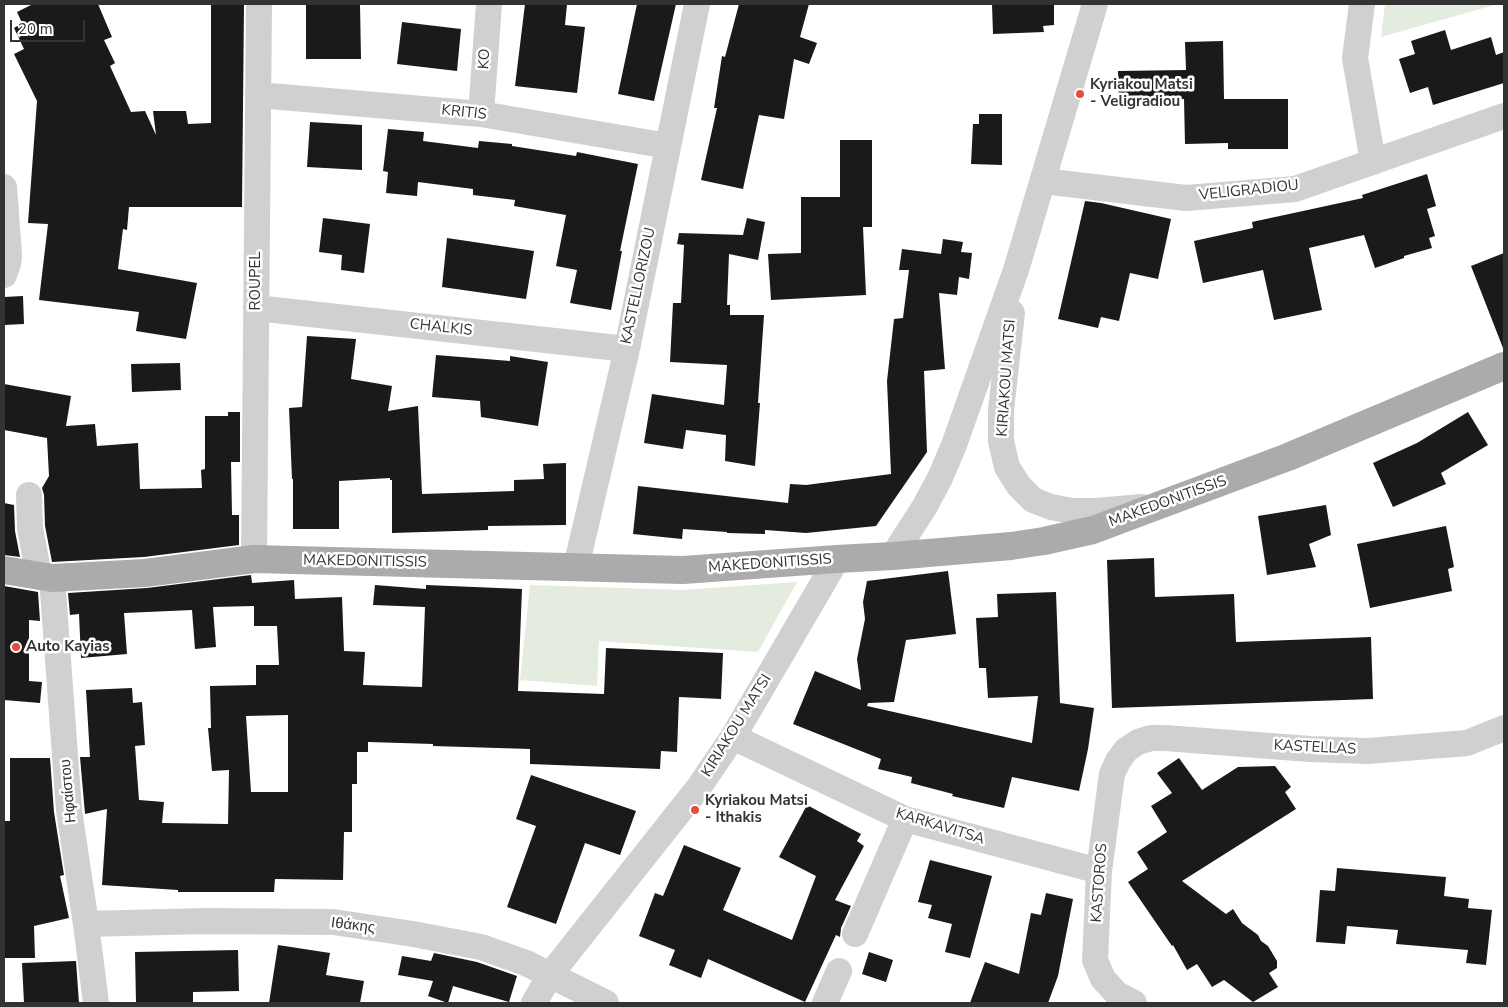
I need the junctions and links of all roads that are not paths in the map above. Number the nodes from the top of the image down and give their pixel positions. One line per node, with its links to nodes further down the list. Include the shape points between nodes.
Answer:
1 (259, 4): 6 (street, ROUPEL)
2 (488, 4): 7 (street, KO)
3 (697, 4): 9 (street, KASTELLORIZOU)
4 (1095, 4): 11 (street, KIRIAKOU MATSI)
5 (1362, 4): 10 (street, via 1355,58)
6 (258, 95): 7 (street, KRITIS); 15 (street, ROUPEL)
7 (481, 114): 9 (street, KRITIS)
8 (1504, 116): 10 (street, VELIGRADIOU)
9 (668, 146): 16 (street, KASTELLORIZOU)
10 (1373, 162): 11 (street, VELIGRADIOU, via 1295,189 1186,198)
11 (1043, 181): 13 (street, KIRIAKOU MATSI)
12 (4, 187): 14 (street, via 9,255)
13 (1016, 270): 19 (street, KIRIAKOU MATSI, via 1001,410 1001,441 1007,467 1033,500 1051,507 1096,511); 20 (street, KIRIAKOU MATSI, via 940,478)
14 (4, 275)
15 (256, 308): 16 (street, CHALKIS); 21 (street, ROUPEL)
16 (627, 349): 23 (street, KASTELLORIZOU)
17 (1504, 366): 19 (main road, MAKEDONITISSIS, via 1288,458)
18 (29, 495): 25 (street, Ηφαίστου, via 30,528)
19 (1158, 506): 20 (main road, MAKEDONITISSIS, via 1093,530 1044,541)
20 (893, 556): 22 (main road, MAKEDONITISSIS)
21 (254, 559): 23 (main road, MAKEDONITISSIS); 25 (main road, MAKEDONITISSIS, via 144,573)
22 (837, 559): 23 (main road, MAKEDONITISSIS, via 684,570); 27 (street, KIRIAKOU MATSI)
23 (576, 567)
24 (4, 570): 25 (main road, MAKEDONITISSIS)
25 (46, 577): 31 (street, Ηφαίστου, via 70,810)
26 (1504, 728): 28 (street, KASTELLAS, via 1467,743 1368,751 1165,738 1151,738)
27 (733, 737): 29 (street, KARKAVITSA); 34 (street, KIRIAKOU MATSI, via 699,788)
28 (1126, 750): 30 (street, KASTOROS, via 1112,774)
29 (905, 819): 30 (street, KARKAVITSA); 32 (street)
30 (1099, 872): 39 (street, KASTOROS, via 1095,960 1107,984)
31 (86, 924): 34 (street, Ιθάκης, via 333,922 481,947); 35 (street, Ηφαίστου)
32 (855, 934)
33 (839, 971): 38 (street)
34 (550, 975): 36 (street, KIRIAKOU MATSI); 37 (street, Ιθάκης)
35 (96, 1003)
36 (534, 1003)
37 (606, 1003)
38 (825, 1003)
39 (1134, 1003)

